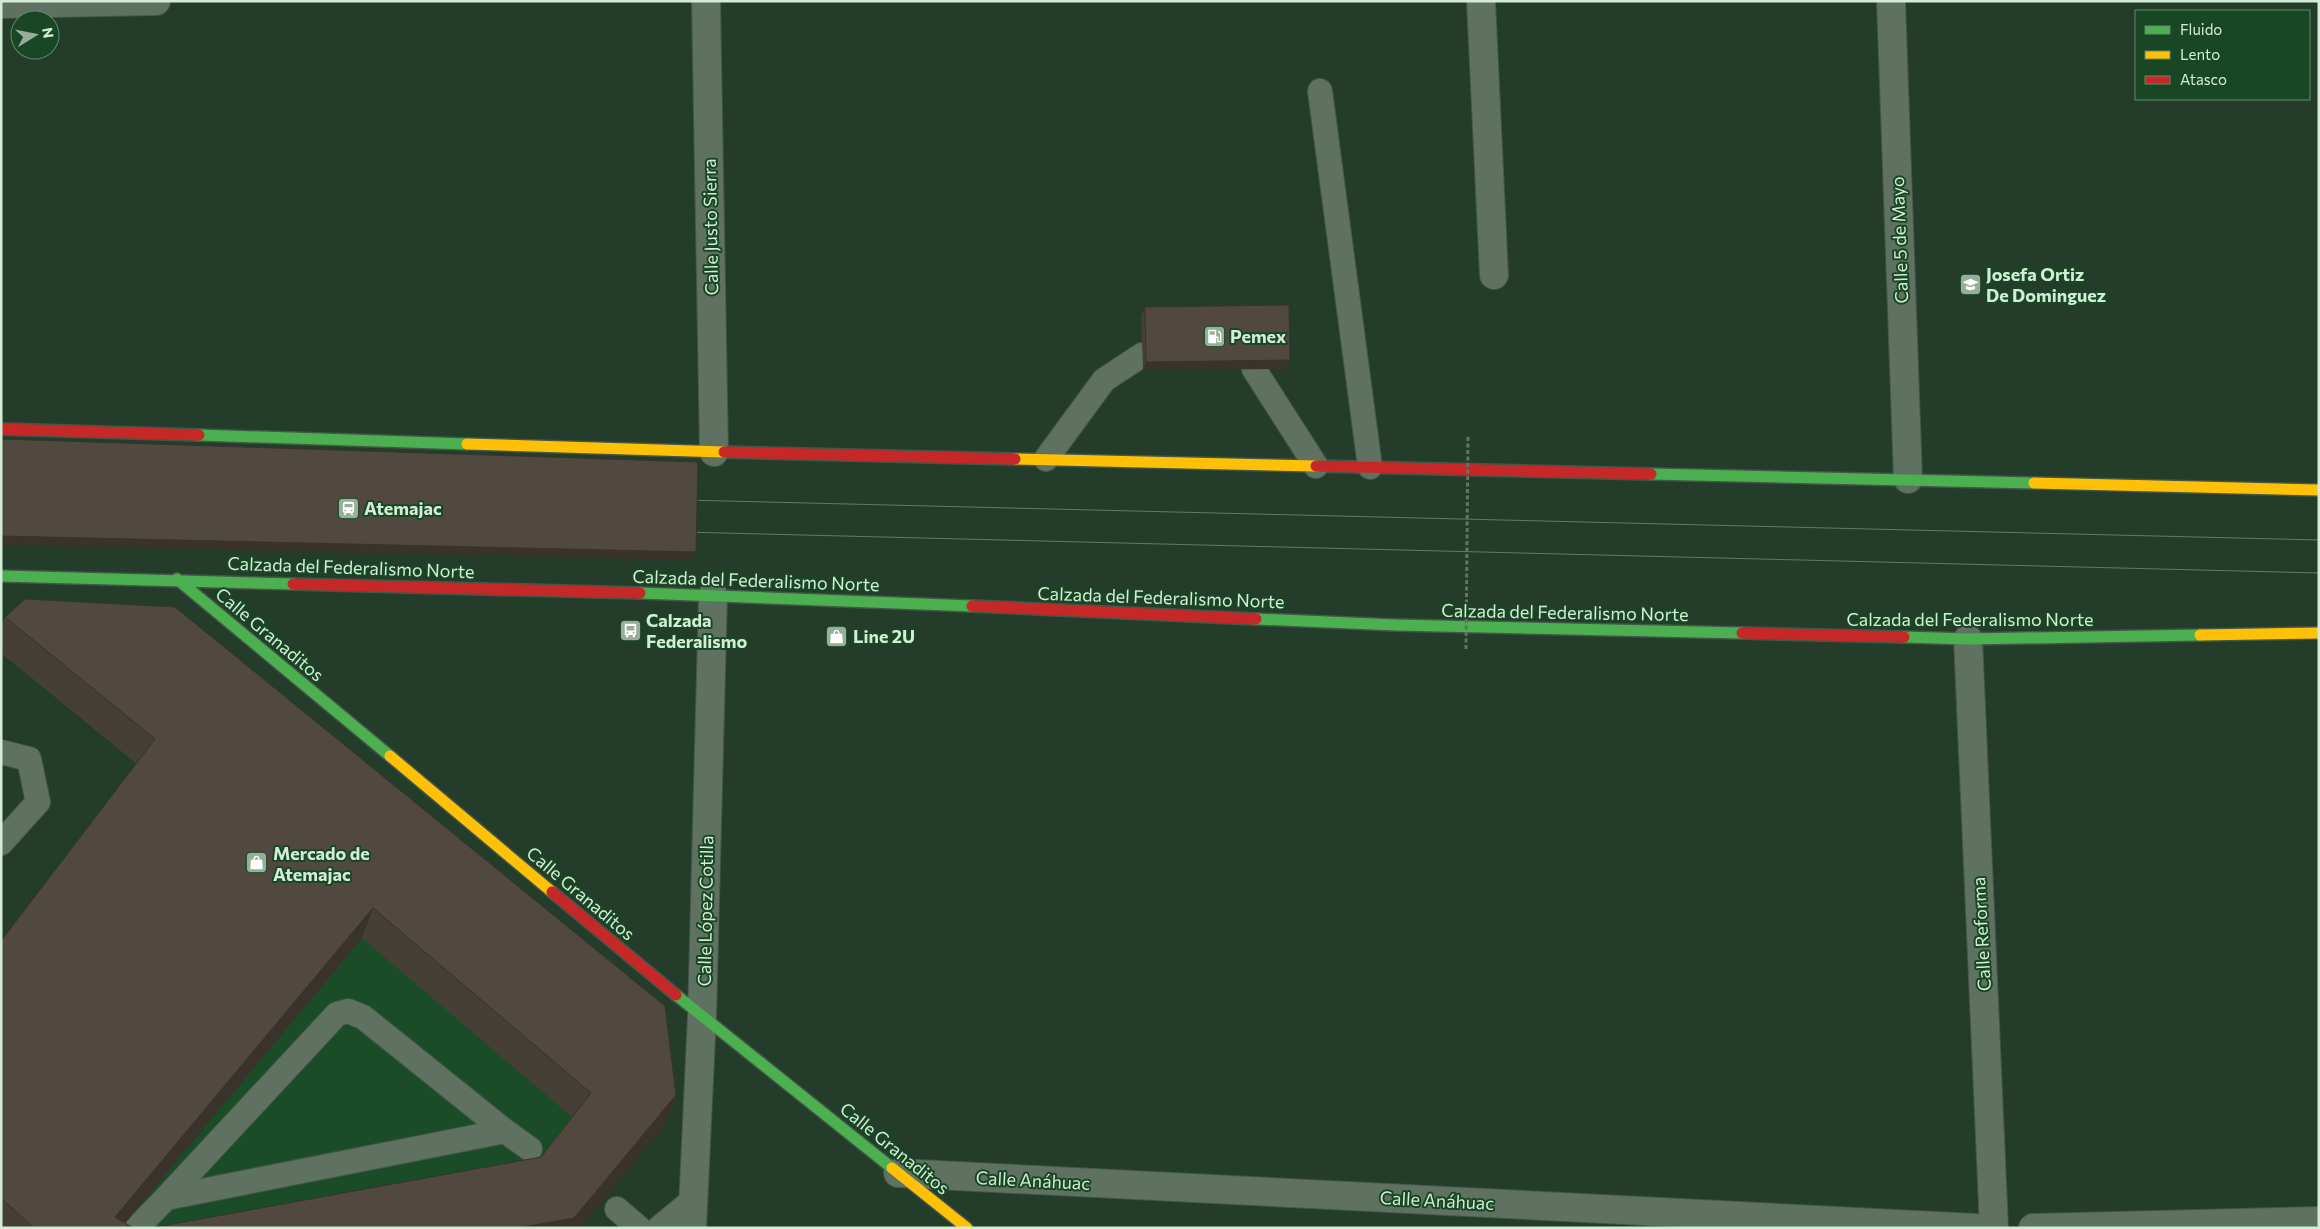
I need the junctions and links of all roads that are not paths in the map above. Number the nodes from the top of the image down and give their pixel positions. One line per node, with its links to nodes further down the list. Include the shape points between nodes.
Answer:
1 (156, 1): 5 (street)
2 (706, 1): 11 (street, Calle Justo Sierra)
3 (1481, 1): 7 (street)
4 (1891, 1): 15 (street, Calle 5 de Mayo)
5 (1, 4)
6 (1320, 91): 14 (lane)
7 (1494, 276)
8 (1142, 355): 12 (lane, via 1104,380)
9 (1254, 369): 13 (lane)
10 (1, 428): 11 (main road)
11 (714, 452): 12 (main road)
12 (1046, 459): 13 (main road)
13 (1316, 466): 14 (main road)
14 (1370, 467): 15 (main road)
15 (1908, 479): 16 (main road)
16 (2319, 490)
17 (1, 576): 18 (main road, Calzada del Federalismo Norte)
18 (177, 580): 19 (main road, Calzada del Federalismo Norte); 24 (main road, Calle Granaditos)
19 (713, 595): 21 (main road, Calzada del Federalismo Norte, via 1396,625); 24 (street, Calle López Cotilla)
20 (2319, 632): 21 (main road, Calzada del Federalismo Norte)
21 (1968, 639): 38 (street, Calle Reforma)
22 (1, 752): 23 (lane, via 29,759 38,802)
23 (1, 843)
24 (702, 1016): 27 (main road, Calle Granaditos); 29 (street, Calle López Cotilla)
25 (505, 1131): 26 (lane); 28 (lane); 28 (lane, via 363,1017 348,1011 337,1014)
26 (530, 1149)
27 (898, 1173): 36 (main road, Calle Granaditos); 37 (street, Calle Anáhuac)
28 (166, 1198): 32 (lane)
29 (693, 1200): 34 (lane); 35 (street, Calle López Cotilla)
30 (617, 1209): 33 (lane)
31 (2319, 1221): 39 (street)
32 (137, 1228)
33 (638, 1228)
34 (659, 1228)
35 (692, 1228)
36 (967, 1228)
37 (1976, 1228)
38 (1994, 1228)
39 (2033, 1228)

